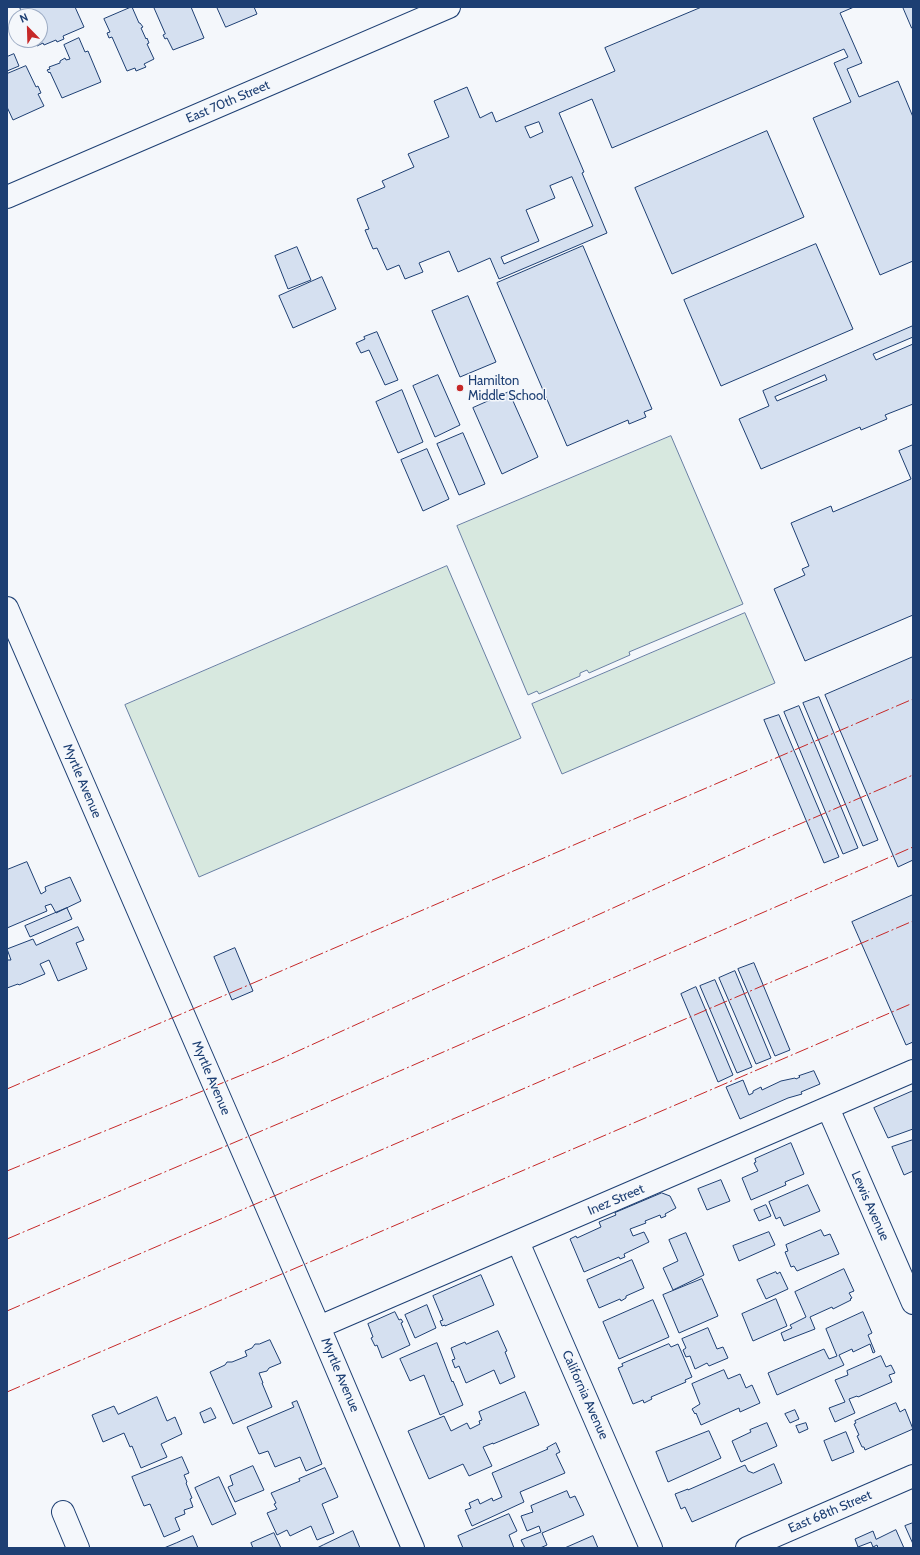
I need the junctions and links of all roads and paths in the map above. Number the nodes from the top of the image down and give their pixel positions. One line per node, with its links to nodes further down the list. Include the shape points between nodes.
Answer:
1 (449, 7): 2 (street, East 70th Street)
2 (7, 197)
3 (7, 608): 8 (street, Myrtle Avenue)
4 (913, 1071): 5 (street, Inez Street)
5 (828, 1108): 6 (street, Inez Street); 7 (street, Lewis Avenue)
6 (518, 1242): 8 (street, Inez Street); 13 (street, California Avenue)
7 (913, 1303)
8 (319, 1328): 12 (street, Myrtle Avenue)
9 (913, 1476): 14 (street, East 68th Street)
10 (63, 1512): 11 (street)
11 (78, 1548)
12 (413, 1548)
13 (651, 1548)
14 (747, 1548)

